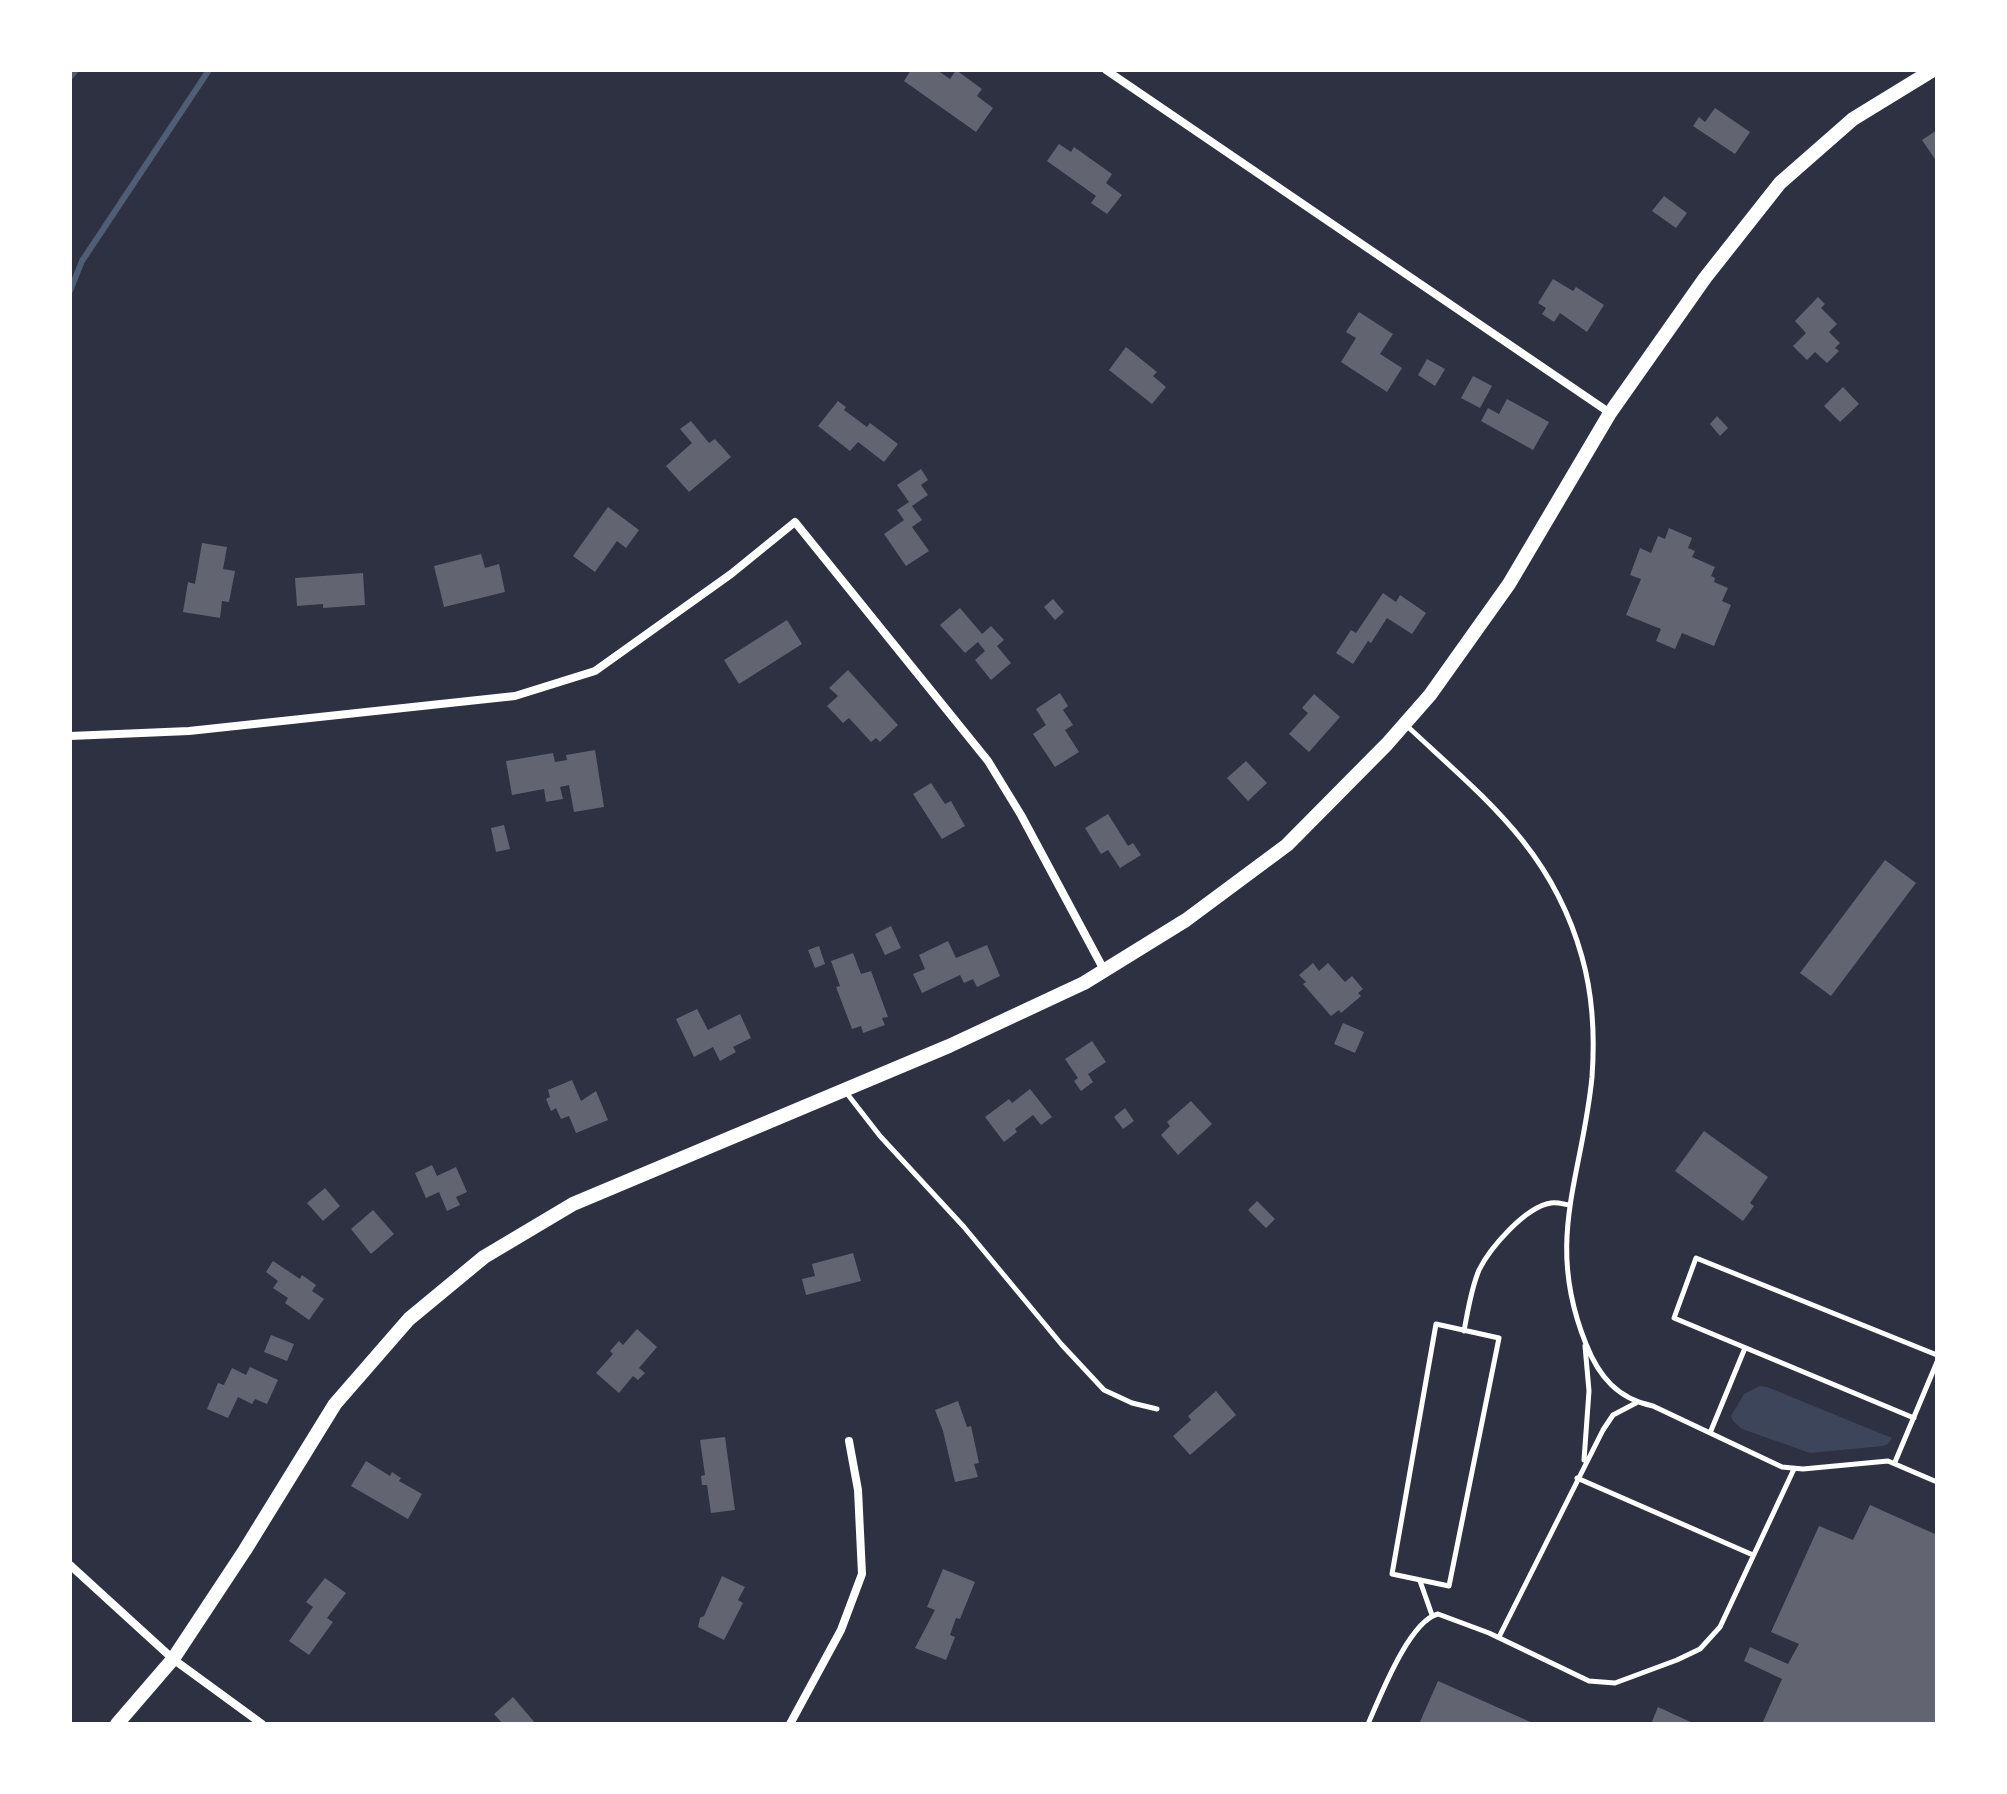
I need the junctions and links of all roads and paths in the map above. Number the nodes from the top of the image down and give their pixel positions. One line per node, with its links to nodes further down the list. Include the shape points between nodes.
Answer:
1 (1106, 70): 3 (street)
2 (1933, 70): 3 (main road, via 1853,119 1780,183)
3 (1610, 413): 4 (main road, via 1509,584)
4 (1405, 724): 6 (main road, via 1287,845 1186,920); 8 (lane, via 1512,826 1535,854 1571,921 1587,977 1593,1034 1586,1124)
5 (70, 736): 6 (street, via 189,731 515,696 595,671 795,522 988,761)
6 (1104, 970): 7 (main road, via 962,1040)
7 (844, 1090): 15 (lane, via 1104,1390); 29 (main road, via 573,1204 484,1257 409,1319 335,1404)
8 (1569, 1205): 9 (lane, via 1545,1205 1495,1246 1479,1271); 10 (lane, via 1567,1279)
9 (1464, 1331): 26 (lane, via 1436,1324 1394,1558 1392,1574); 26 (lane, via 1499,1338 1449,1586)
10 (1583, 1338): 14 (lane, via 1601,1374); 20 (lane, via 1589,1391)
11 (1745, 1348): 12 (lane, via 1674,1318 1696,1258); 16 (lane); 17 (lane)
12 (1937, 1355)
13 (1937, 1362): 16 (lane)
14 (1637, 1403): 17 (lane); 20 (lane, via 1613,1415)
15 (1157, 1409)
16 (1914, 1418): 19 (lane)
17 (1710, 1433): 21 (lane)
18 (849, 1441): 32 (street, via 858,1490 862,1574 841,1630)
19 (1895, 1462): 21 (lane); 23 (lane)
20 (1584, 1465): 22 (lane)
21 (1794, 1469): 24 (lane)
22 (1577, 1478): 24 (lane); 28 (lane)
23 (1937, 1482)
24 (1753, 1555): 28 (lane, via 1720,1627 1707,1643 1615,1683 1589,1681)
25 (70, 1565): 29 (street)
26 (1420, 1580): 27 (lane)
27 (1432, 1615): 28 (lane, via 1445,1614); 33 (lane, via 1408,1644)
28 (1499, 1637)
29 (173, 1659): 30 (main road); 31 (street)
30 (117, 1724)
31 (262, 1724)
32 (790, 1724)
33 (1368, 1724)

